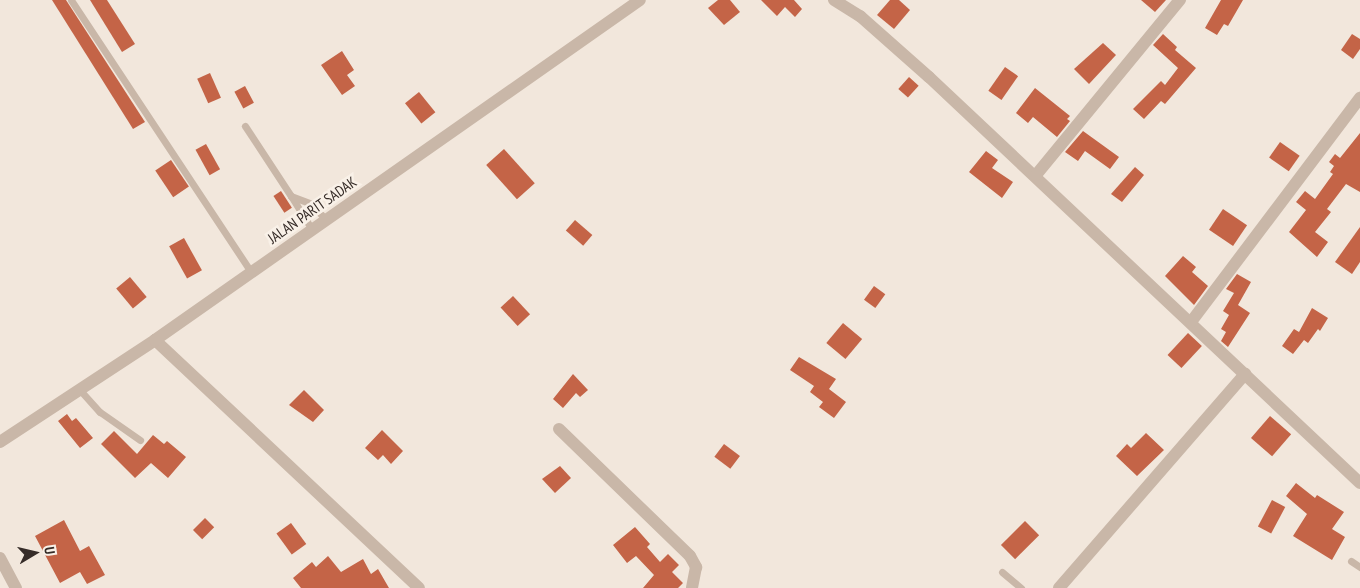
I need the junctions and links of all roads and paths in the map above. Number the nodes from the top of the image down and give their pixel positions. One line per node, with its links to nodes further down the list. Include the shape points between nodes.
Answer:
1 (71, 0): 11 (lane)
2 (640, 0): 9 (street, JALAN PARIT SADAK)
3 (834, 0): 7 (street, via 860,16)
4 (1180, 0): 7 (street)
5 (1360, 98): 12 (street)
6 (245, 126): 8 (lane)
7 (1036, 175): 12 (street)
8 (291, 196): 9 (lane, via 312,204); 10 (lane)
9 (326, 220): 10 (street, JALAN PARIT SADAK)
10 (312, 230): 11 (street, JALAN PARIT SADAK)
11 (252, 272): 13 (street, JALAN PARIT SADAK)
12 (1190, 322): 14 (street)
13 (155, 340): 15 (street, JALAN PARIT SADAK); 25 (street)
14 (1245, 374): 19 (street); 28 (street)
15 (79, 389): 17 (lane, via 100,412); 18 (street, JALAN PARIT SADAK)
16 (559, 430): 26 (street, via 690,556 696,567)
17 (140, 440)
18 (0, 442)
19 (1360, 483)
20 (0, 558): 24 (street)
21 (1350, 561): 22 (lane)
22 (1360, 567)
23 (1002, 572): 27 (lane)
24 (16, 588)
25 (419, 588)
26 (692, 588)
27 (1021, 588)
28 (1059, 588)

